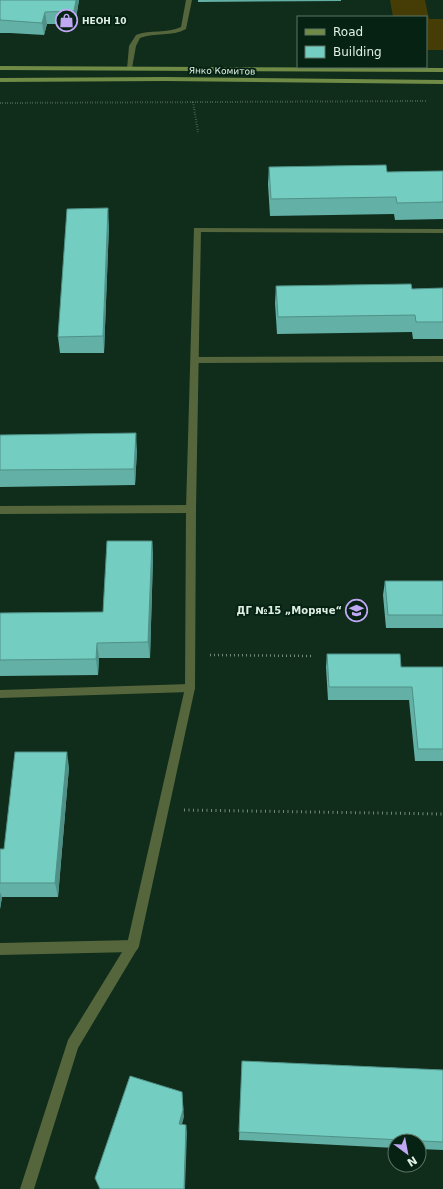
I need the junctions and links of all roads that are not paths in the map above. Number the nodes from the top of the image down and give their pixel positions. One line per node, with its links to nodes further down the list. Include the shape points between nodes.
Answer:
1 (189, 0): 3 (street, via 184,28 179,32 139,36 135,39)
2 (0, 68): 3 (main road, Янко Комитов)
3 (129, 68): 4 (main road, Янко Комитов)
4 (443, 70)
5 (0, 80): 6 (main road, Янко Комитов)
6 (443, 82)
7 (443, 231): 9 (street, via 197,230)
8 (443, 359): 9 (street)
9 (194, 360): 10 (street)
10 (191, 509): 11 (street); 12 (street)
11 (0, 510)
12 (190, 688): 13 (street); 14 (street)
13 (0, 694)
14 (133, 946): 15 (street); 16 (street, via 73,1045)
15 (0, 949)
16 (27, 1189)

